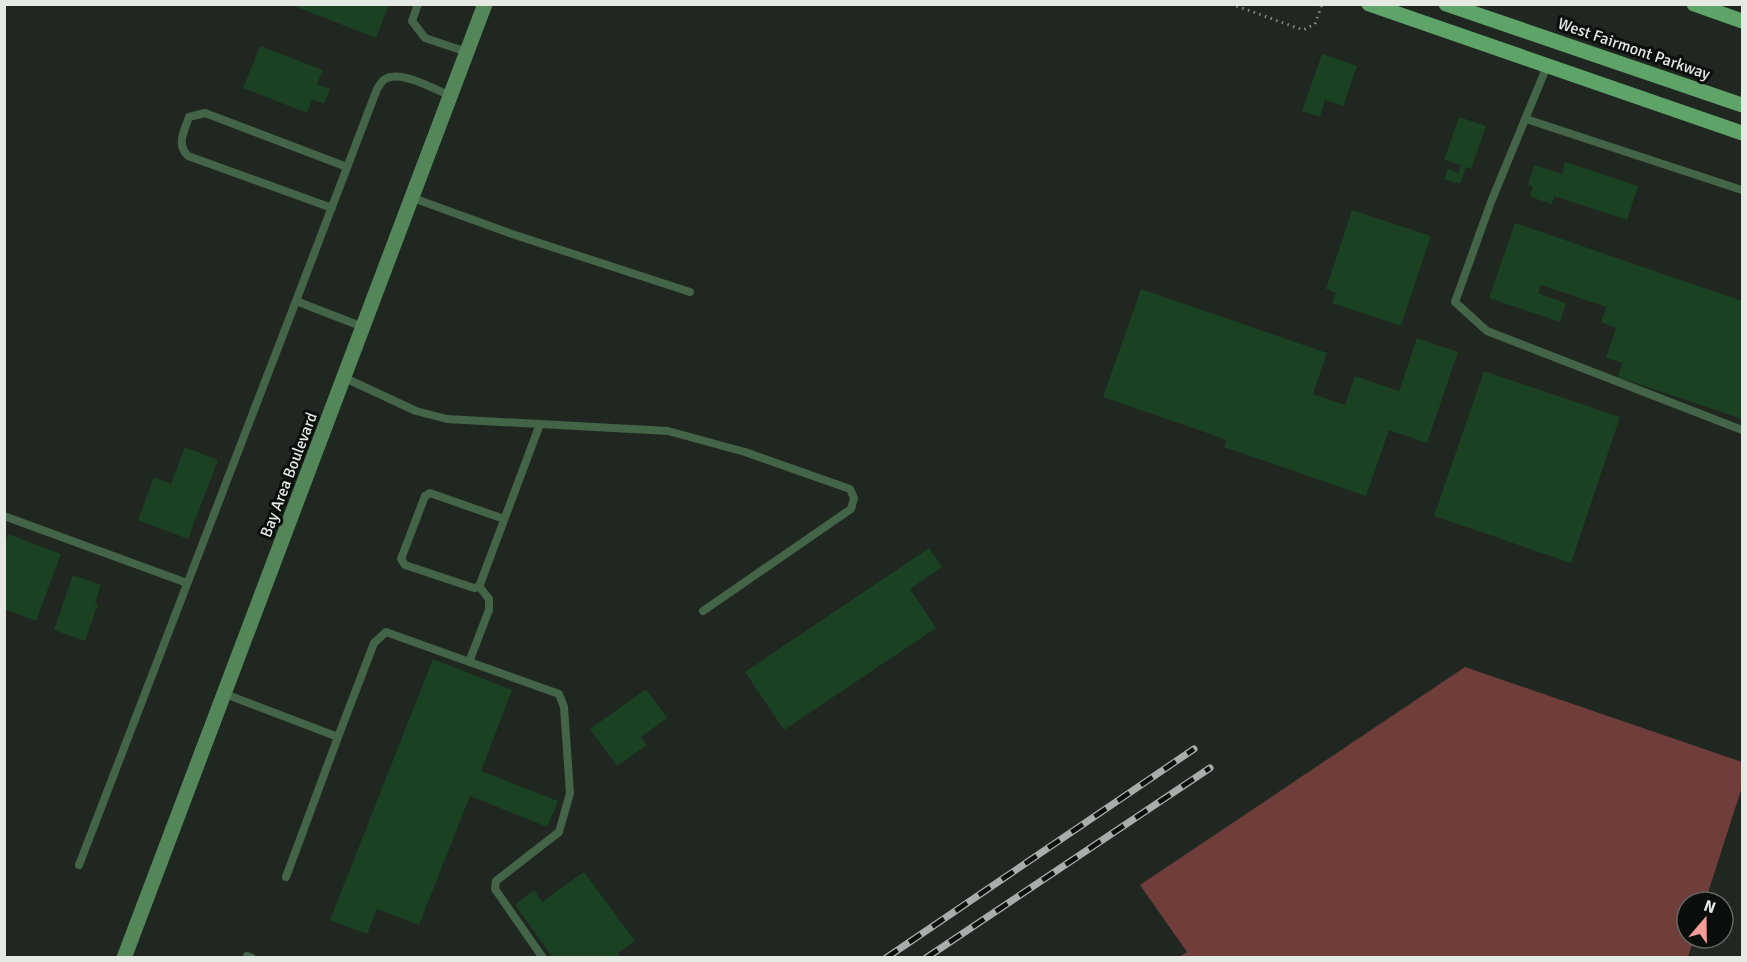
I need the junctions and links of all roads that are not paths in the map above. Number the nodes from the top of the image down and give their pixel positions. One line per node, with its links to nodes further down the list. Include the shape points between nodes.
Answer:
1 (417, 4): 7 (lane, via 412,21 425,38)
2 (485, 4): 7 (main road, Bay Area Boulevard)
3 (1369, 4): 8 (main road)
4 (1446, 4): 10 (main road, West Fairmont Parkway)
5 (1694, 4): 6 (main road)
6 (1743, 21)
7 (467, 52): 9 (main road, Bay Area Boulevard)
8 (1547, 66): 11 (lane); 12 (main road)
9 (451, 96): 13 (lane, via 407,78 390,76 383,80); 15 (main road, Bay Area Boulevard)
10 (1743, 105)
11 (1526, 118): 14 (lane); 22 (lane, via 1455,302 1487,331)
12 (1743, 133)
13 (347, 167): 16 (lane); 16 (lane, via 205,113 189,117 180,142 188,156)
14 (1743, 190)
15 (413, 198): 17 (lane); 19 (main road, Bay Area Boulevard)
16 (332, 208): 18 (lane)
17 (690, 292)
18 (296, 301): 19 (lane); 25 (lane)
19 (364, 327): 20 (main road, Bay Area Boulevard)
20 (345, 378): 21 (lane, via 416,411 447,419); 29 (main road, Bay Area Boulevard)
21 (540, 424): 24 (lane); 27 (lane, via 668,431 745,452 850,489 854,498 851,509)
22 (1743, 430)
23 (4, 516): 25 (lane)
24 (504, 519): 26 (lane); 26 (lane, via 430,493 425,496 401,559 405,565 474,588)
25 (187, 583): 31 (lane)
26 (479, 586): 28 (lane, via 489,599 489,610)
27 (703, 611)
28 (470, 662): 30 (lane, via 386,632 374,643); 34 (lane, via 559,694 564,707 570,793 559,832 496,881 495,889)
29 (225, 694): 30 (lane); 33 (main road, Bay Area Boulevard)
30 (338, 737): 32 (lane)
31 (79, 865)
32 (286, 877)
33 (124, 957)
34 (543, 957)

